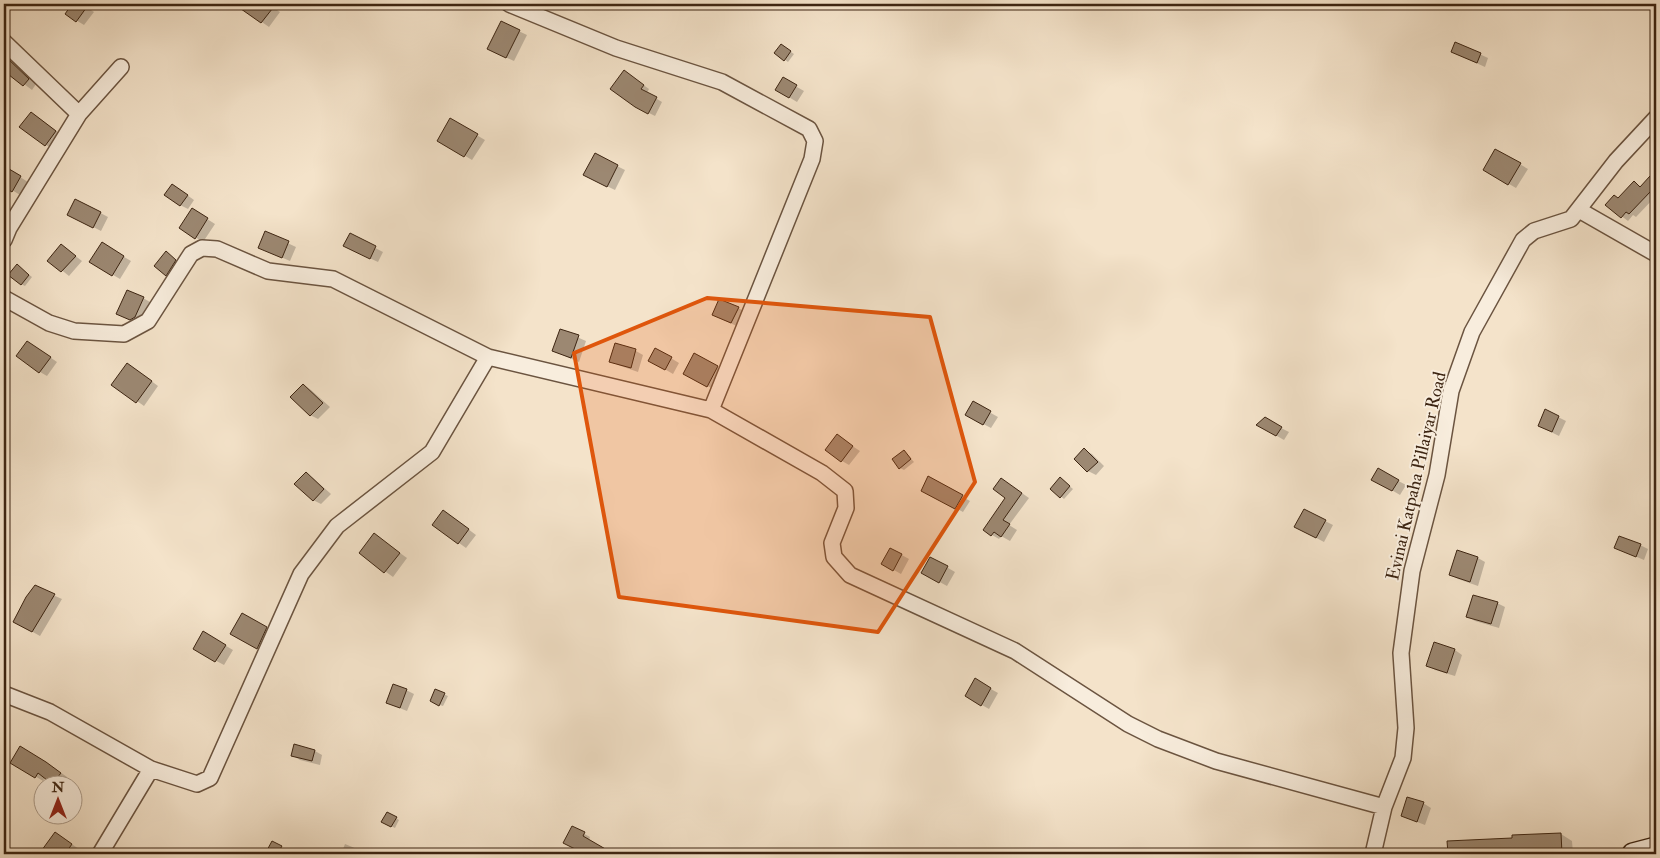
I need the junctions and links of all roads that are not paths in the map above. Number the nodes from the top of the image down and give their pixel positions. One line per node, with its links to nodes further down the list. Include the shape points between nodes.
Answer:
1 (509, 4): 11 (street, via 616,48 722,82 809,129 815,141 812,159)
2 (4, 42): 4 (street)
3 (121, 66): 4 (street)
4 (79, 114): 7 (street)
5 (1656, 118): 6 (street, Evinai Katpaha Pillaiyar Road, via 1616,161)
6 (1578, 210): 8 (street); 14 (street, Evinai Katpaha Pillaiyar Road, via 1571,219 1534,231 1523,240 1472,332 1451,391 1437,475 1412,571 1402,644 1406,728 1403,758)
7 (4, 240)
8 (1656, 254)
9 (4, 298): 10 (street, via 49,322 74,331 124,334 148,321 191,254 202,248 217,249 268,271 333,279)
10 (488, 357): 11 (street); 13 (street, via 432,452 337,526 301,574 210,778 197,784)
11 (711, 410): 14 (street, via 822,473 846,491 846,508 832,543 834,557 850,575 1013,649 1128,724 1158,739 1216,760)
12 (4, 694): 13 (street, via 50,712)
13 (151, 769): 15 (street)
14 (1384, 807): 16 (street, Evinai Katpaha Pillaiyar Road)
15 (100, 854)
16 (1373, 854)

